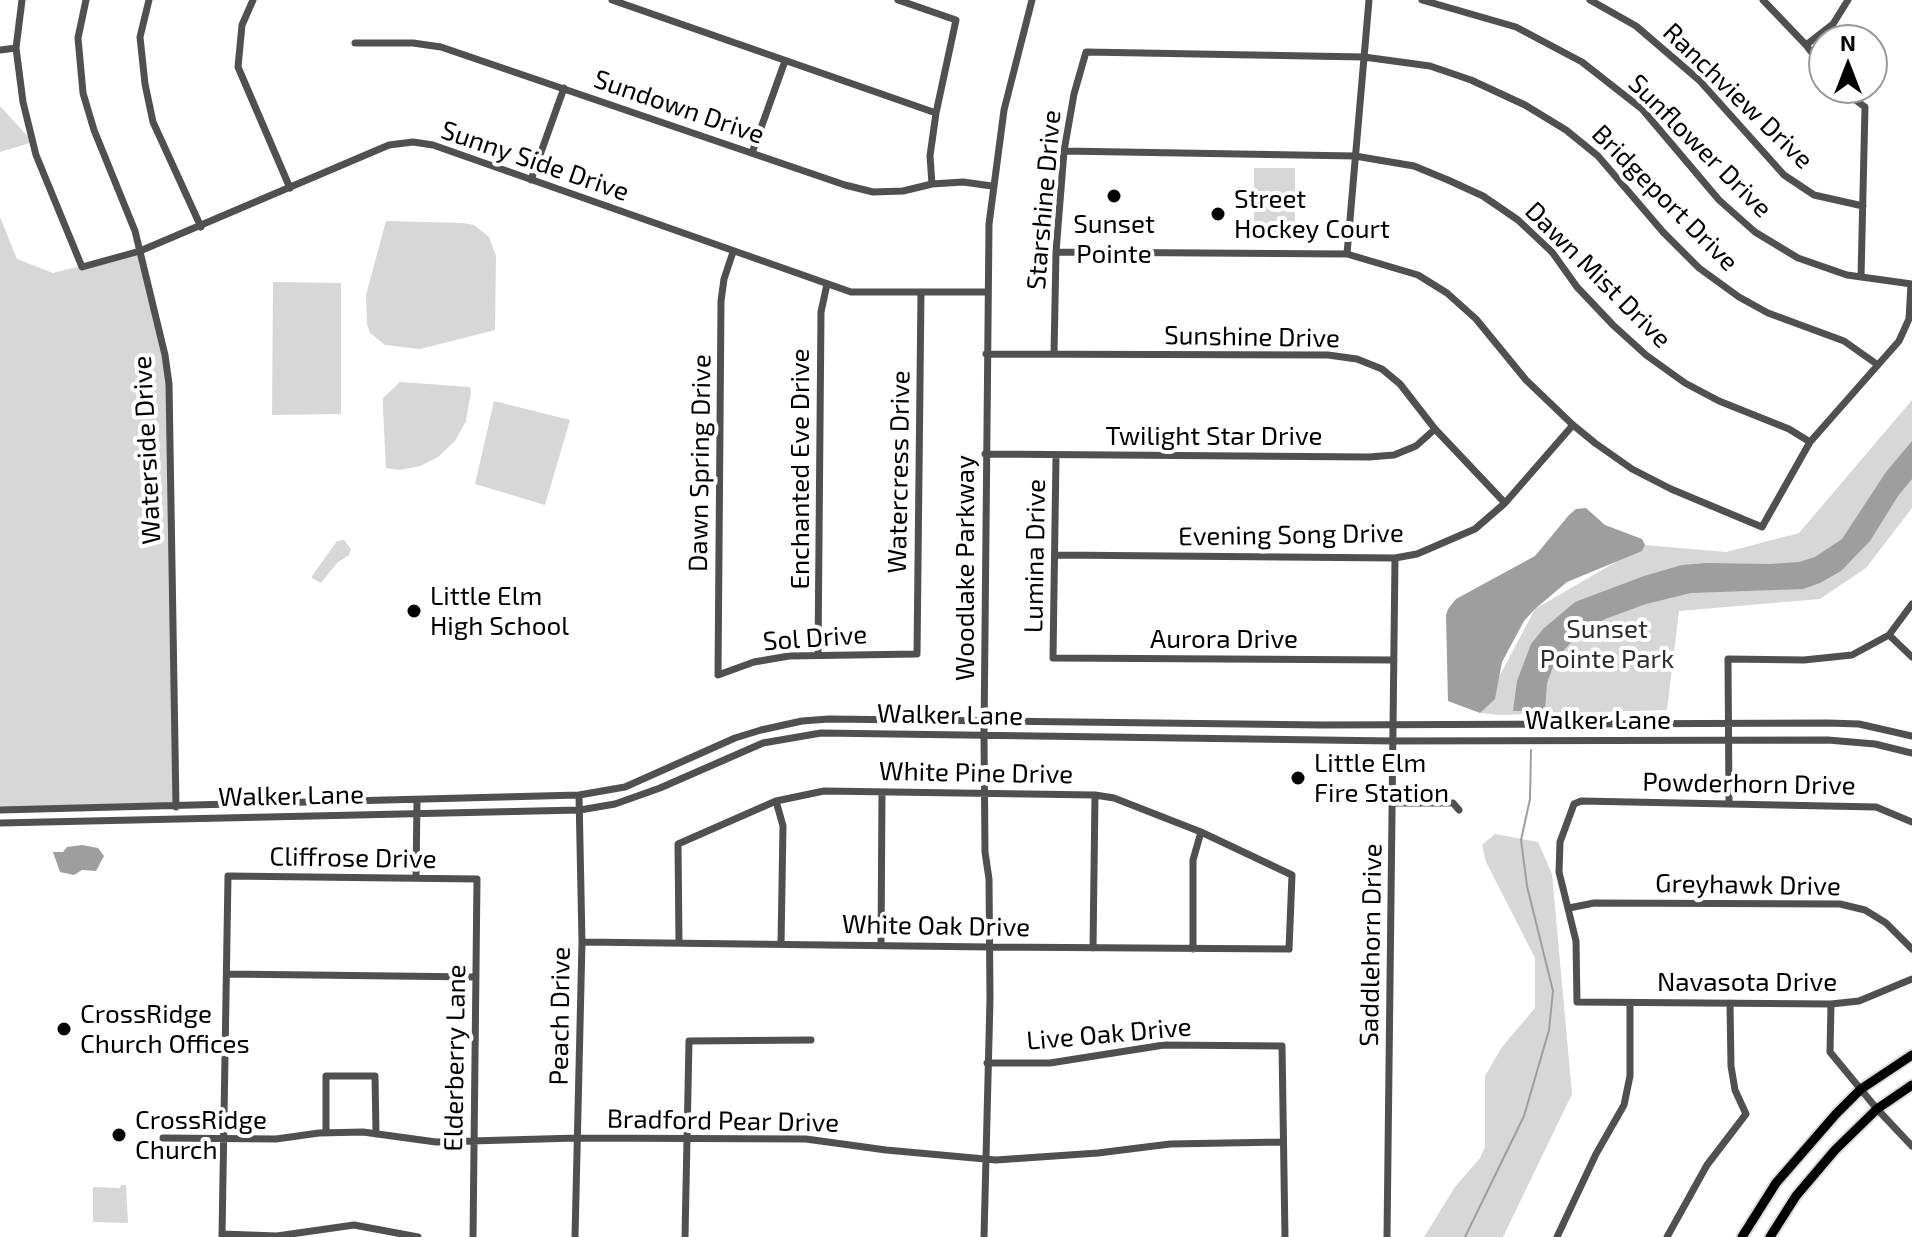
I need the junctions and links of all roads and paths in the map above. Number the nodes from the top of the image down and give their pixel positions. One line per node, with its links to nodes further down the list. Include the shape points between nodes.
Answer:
1 (22, 0): 15 (street)
2 (86, 0): 33 (street, Waterside Drive, via 78,38 83,93)
3 (149, 0): 32 (street, via 140,37 153,122)
4 (253, 0): 30 (street, via 242,25 238,67)
5 (612, 0): 20 (street)
6 (898, 0): 23 (street, via 956,20)
7 (1032, 0): 29 (street, Woodlake Parkway, via 1004,110)
8 (1369, 0): 19 (street)
9 (1422, 0): 37 (street, Sunflower Drive, via 1516,27 1582,62 1642,109 1719,200 1755,232 1798,258)
10 (1590, 0): 31 (street, Ranchview Drive, via 1636,26 1699,80 1784,175 1814,195)
11 (1763, 0): 14 (street)
12 (1848, 0): 14 (street, via 1833,24)
13 (355, 43): 21 (street, Sundown Drive, via 441,47)
14 (1806, 45): 16 (street)
15 (16, 48): 17 (street); 33 (street, Sunny Side Drive, via 36,155 82,267)
16 (1808, 48)
17 (0, 50)
18 (1086, 52): 19 (street, Bridgeport Drive); 24 (street, Starshine Drive)
19 (1364, 57): 26 (street); 44 (street, Bridgeport Drive, via 1430,66 1525,105 1598,156 1699,268 1768,313 1844,341)
20 (785, 61): 23 (street); 25 (street)
21 (564, 88): 25 (street, Sundown Drive); 27 (street)
22 (1861, 104): 31 (street, via 1865,107)
23 (936, 113): 28 (street)
24 (1064, 151): 26 (street, Dawn Mist Drive); 35 (street, Starshine Drive)
25 (752, 153): 28 (street, Sundown Drive, via 873,192)
26 (1355, 156): 36 (street); 47 (street, Dawn Mist Drive, via 1414,166 1483,196 1552,252 1577,287 1646,355 1685,383)
27 (531, 180): 30 (street, Sunny Side Drive, via 413,142 389,145); 34 (street, Sunny Side Drive)
28 (932, 184): 29 (street, Sundown Drive)
29 (992, 186): 41 (street, Woodlake Parkway)
30 (290, 188): 32 (street, Sunny Side Drive)
31 (1863, 206): 37 (street)
32 (201, 227): 33 (street, Sunny Side Drive)
33 (140, 251): 77 (street, Waterside Drive, via 169,384)
34 (733, 252): 38 (street, Sunny Side Drive); 60 (street, Dawn Spring Drive, via 721,301)
35 (1056, 252): 36 (street); 43 (street, Starshine Drive)
36 (1347, 254): 45 (street, via 1418,275 1447,293)
37 (1861, 277): 39 (street, Sunflower Drive)
38 (827, 284): 40 (street, Sunny Side Drive, via 851,292); 56 (street, Enchanted Eve Drive, via 821,312)
39 (1912, 284): 44 (street, via 1909,319 1899,341)
40 (921, 292): 41 (street, Sunny Side Drive); 55 (street, Watercress Drive)
41 (987, 292): 42 (street, Woodlake Parkway)
42 (986, 354): 43 (street, Sunshine Drive); 48 (street, Woodlake Parkway)
43 (1054, 354): 46 (street, Sunshine Drive, via 1357,359 1400,384)
44 (1878, 365): 47 (street)
45 (1573, 425): 47 (street, via 1632,469 1762,527); 50 (street, Evening Song Drive)
46 (1435, 429): 49 (street, Twilight Star Drive, via 1416,446 1369,457); 50 (street, Sunshine Drive)
47 (1810, 442)
48 (985, 454): 49 (street, Twilight Star Drive); 61 (street, Woodlake Parkway)
49 (1056, 456): 51 (street, Lumina Drive)
50 (1505, 503): 52 (street, Evening Song Drive, via 1475,529)
51 (1055, 555): 52 (street, Evening Song Drive); 58 (street, Lumina Drive)
52 (1395, 558): 59 (street, Saddlehorn Drive)
53 (1912, 604): 54 (street)
54 (1889, 635): 57 (street); 62 (street, via 1852,655 1728,659)
55 (917, 654): 56 (street, Sol Drive)
56 (818, 655): 60 (street, Sol Drive, via 754,662)
57 (1912, 657)
58 (1053, 658): 59 (street, Aurora Drive)
59 (1394, 660): 63 (street, Saddlehorn Drive)
60 (718, 675)
61 (984, 720): 63 (street, Walker Lane); 64 (street, Woodlake Parkway); 71 (street, Walker Lane, via 829,719 777,725 625,787)
62 (1729, 724): 63 (street, Walker Lane); 65 (street, Walker Lane, via 1859,724); 66 (street)
63 (1393, 725): 67 (street, Saddlehorn Drive)
64 (984, 735): 67 (street, Walker Lane); 70 (street, Woodlake Parkway); 80 (street, Walker Lane, via 821,733 763,743 660,788)
65 (1912, 736)
66 (1729, 740): 67 (street, Walker Lane); 68 (street, Walker Lane, via 1850,741); 75 (street)
67 (1393, 741): 76 (street, Saddlehorn Drive)
68 (1912, 753)
69 (882, 792): 70 (street, White Pine Drive); 74 (street, White Pine Drive, via 824,791); 94 (street)
70 (985, 794): 72 (street, White Pine Drive); 95 (street, Woodlake Parkway)
71 (579, 795): 73 (street, Walker Lane); 80 (street, Peach Drive)
72 (1095, 795): 87 (street, White Pine Drive); 96 (street)
73 (417, 800): 77 (street, Walker Lane); 82 (street)
74 (776, 801): 92 (street, White Pine Drive, via 678,844); 93 (street, via 783,826)
75 (1729, 802): 85 (street, Powderhorn Drive, via 1876,807); 90 (street, Powderhorn Drive, via 1574,804 1560,842 1559,872)
76 (1393, 803): 81 (street, via 1453,803); 129 (street, Saddlehorn Drive)
77 (176, 805): 79 (street, Walker Lane); 83 (street, Waterside Drive)
78 (0, 810): 79 (street, Walker Lane)
79 (28, 810): 84 (street)
80 (580, 810): 82 (street, Walker Lane); 91 (street, Peach Drive)
81 (1459, 810)
82 (417, 814): 83 (street, Walker Lane); 88 (street)
83 (176, 817): 84 (street, Walker Lane)
84 (28, 822): 86 (street, Walker Lane)
85 (1912, 822)
86 (0, 823)
87 (1201, 832): 97 (street, via 1193,860); 98 (street, White Pine Drive, via 1292,875)
88 (416, 878): 89 (street, Cliffrose Drive); 100 (street, Cliffrose Drive, via 228,876)
89 (477, 879): 101 (street, Elderberry Lane)
90 (1569, 908): 99 (street, Greyhawk Drive, via 1594,903 1840,904 1886,923); 103 (street, Navasota Drive, via 1576,941 1577,1002)
91 (582, 942): 92 (street, White Oak Drive); 116 (street, Peach Drive)
92 (679, 943): 93 (street, White Oak Drive)
93 (781, 944): 94 (street, White Oak Drive)
94 (881, 945): 95 (street, White Oak Drive)
95 (990, 947): 96 (street, White Oak Drive); 108 (street, Woodlake Parkway)
96 (1093, 948): 97 (street, White Oak Drive)
97 (1193, 949): 98 (street, White Oak Drive)
98 (1289, 949)
99 (1912, 949)
100 (227, 974): 101 (street); 115 (street)
101 (476, 977): 118 (street, Elderberry Lane)
102 (1912, 979): 105 (street, Navasota Drive, via 1859,1001)
103 (1630, 1003): 104 (street, Navasota Drive); 130 (street, via 1630,1076 1624,1105)
104 (1730, 1003): 105 (street, Navasota Drive); 131 (street, via 1731,1066 1746,1114 1707,1165)
105 (1831, 1004): 110 (street, via 1830,1052)
106 (811, 1040): 117 (street, via 689,1041)
107 (1912, 1055): 110 (main road)
108 (987, 1063): 119 (street, Live Oak Drive, via 1050,1063 1164,1045 1282,1046); 121 (street, Woodlake Parkway)
109 (1912, 1085): 111 (main road)
110 (1861, 1089): 111 (street); 132 (main road, via 1776,1183)
111 (1877, 1109): 120 (street); 133 (main road, via 1796,1196)
112 (326, 1133): 113 (street, Bradford Pear Drive); 113 (street, via 326,1076 375,1076); 115 (street, Bradford Pear Drive)
113 (376, 1134): 118 (street, Bradford Pear Drive)
114 (163, 1138): 115 (street, Bradford Pear Drive)
115 (224, 1138): 122 (street)
116 (577, 1138): 117 (street, Bradford Pear Drive); 118 (street, Bradford Pear Drive); 125 (street, Peach Drive)
117 (687, 1139): 121 (street, Bradford Pear Drive, via 806,1139); 126 (street)
118 (474, 1142): 124 (street, Elderberry Lane)
119 (1282, 1142): 121 (street, Bradford Pear Drive, via 1170,1144); 128 (street)
120 (1912, 1146)
121 (986, 1158): 127 (street, Woodlake Parkway)
122 (222, 1236): 123 (street, via 277,1236 354,1225)
123 (418, 1237)
124 (473, 1237)
125 (575, 1237)
126 (685, 1237)
127 (984, 1237)
128 (1285, 1237)
129 (1387, 1237)
130 (1557, 1237)
131 (1667, 1237)
132 (1742, 1237)
133 (1770, 1237)

